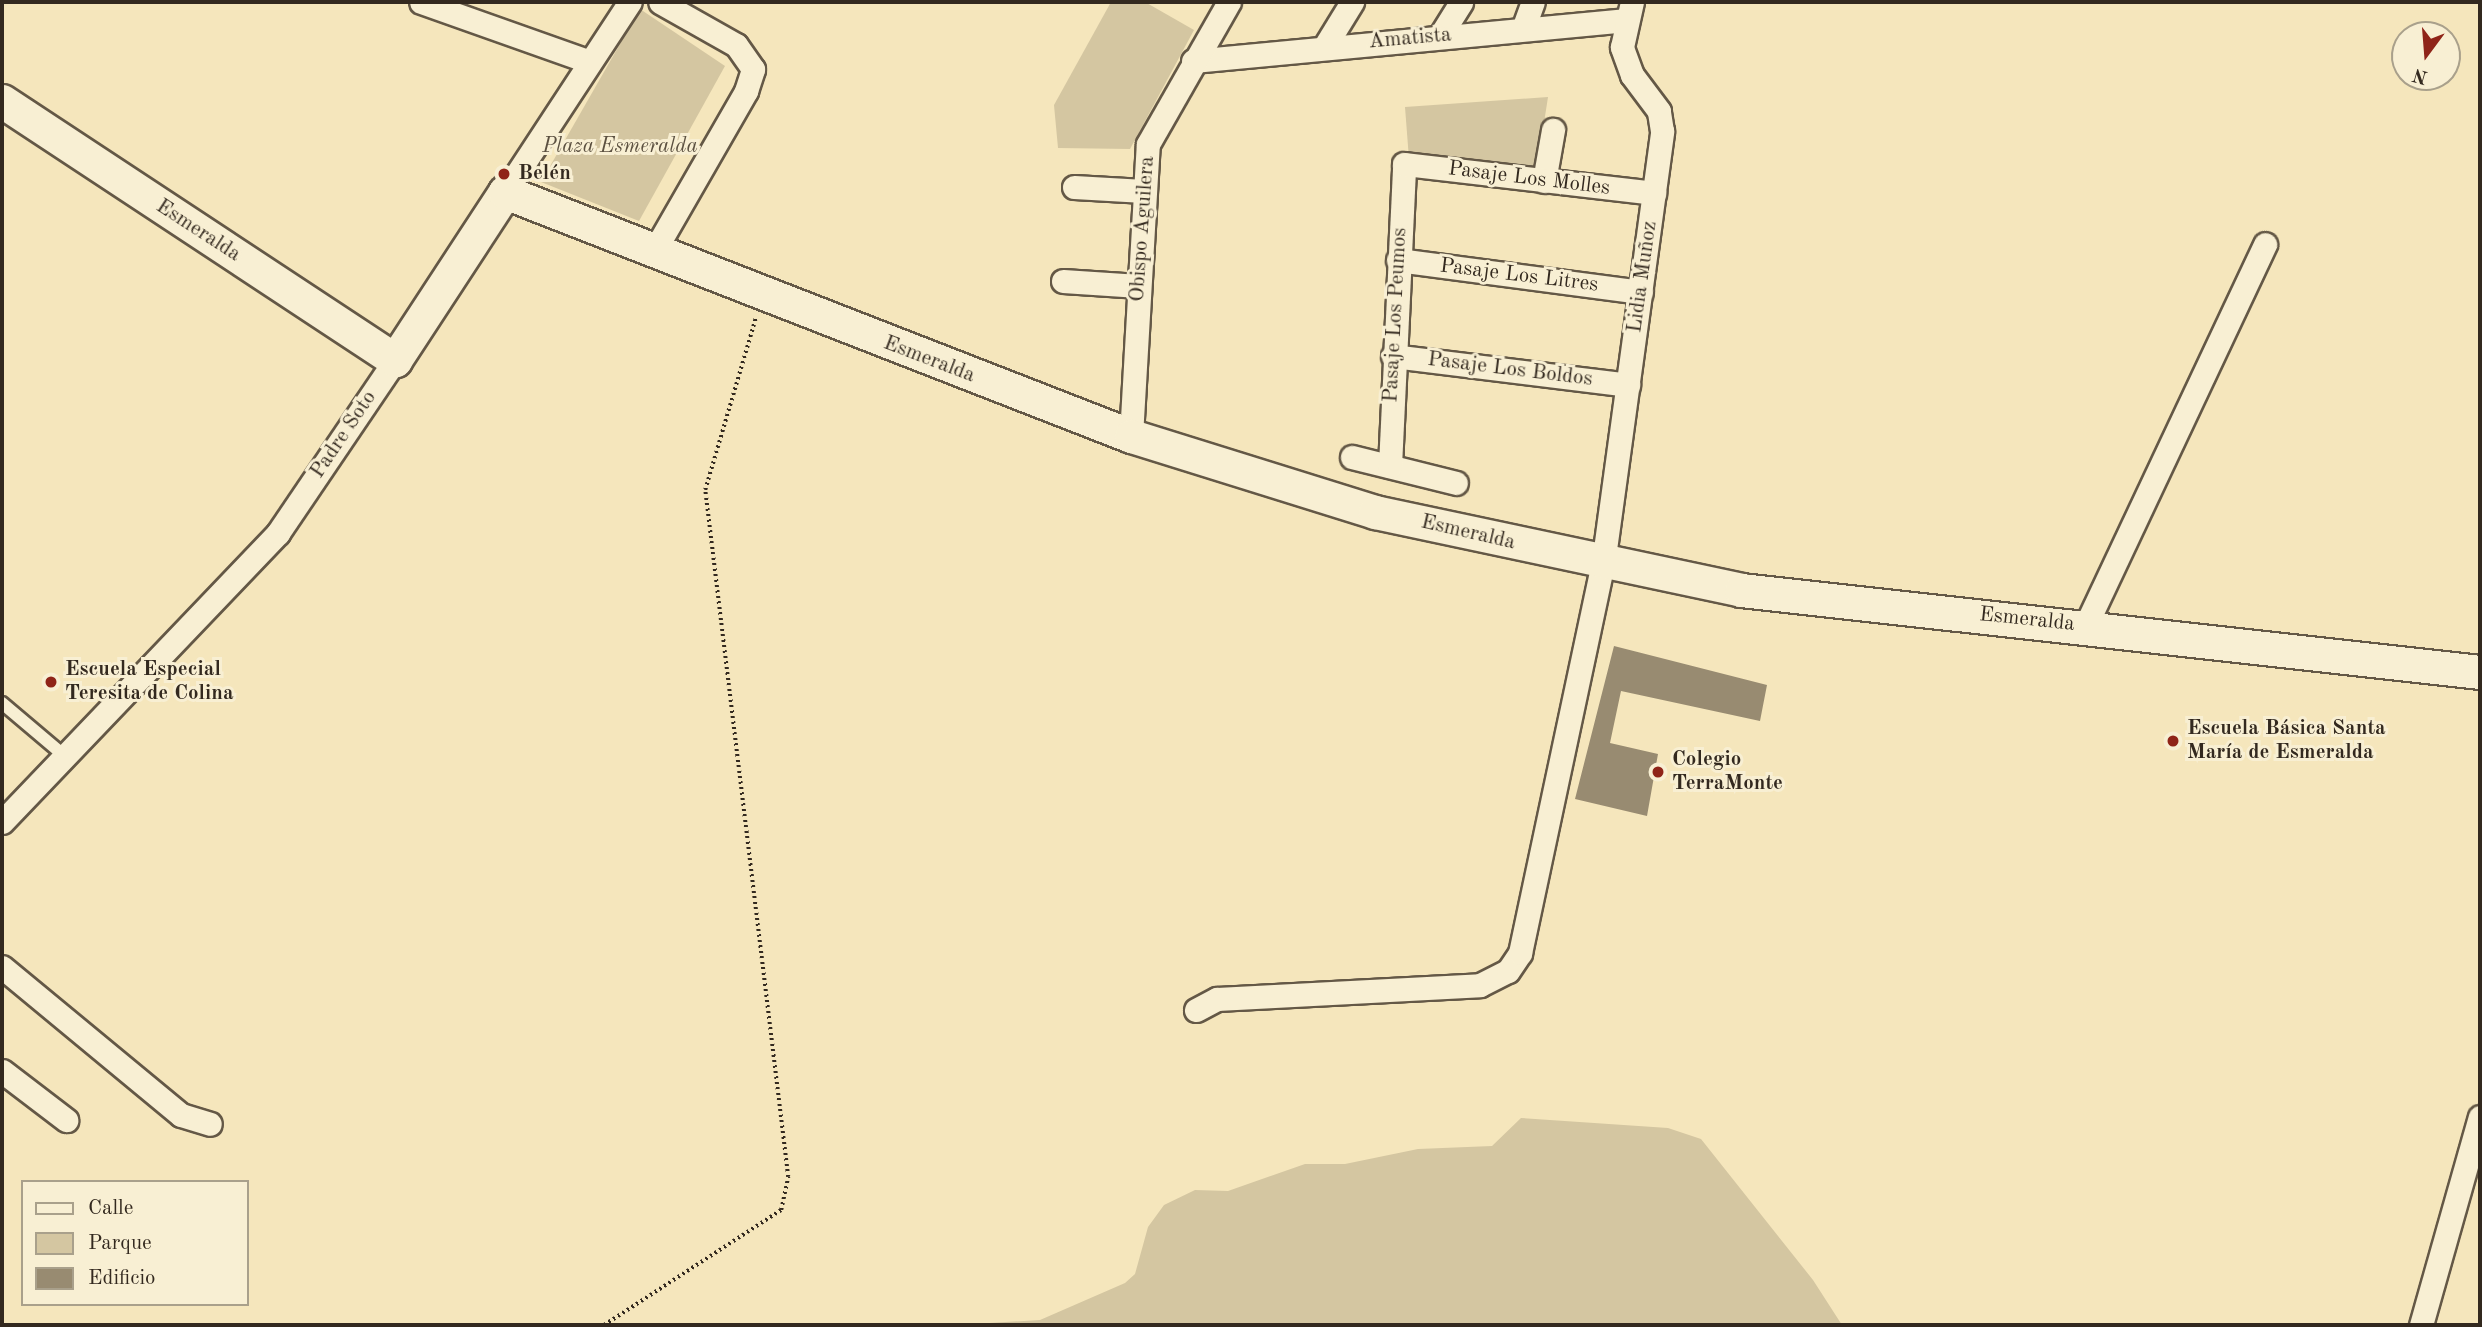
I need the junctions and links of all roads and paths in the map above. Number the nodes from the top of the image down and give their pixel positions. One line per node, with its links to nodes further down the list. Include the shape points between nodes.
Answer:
1 (421, 2): 13 (street)
2 (630, 2): 13 (street, Padre Soto)
3 (660, 2): 23 (street, via 736,45 753,69 746,91)
4 (1229, 2): 12 (street, Obispo Aguilera)
5 (1352, 2): 11 (street)
6 (1461, 2): 10 (street)
7 (1533, 2): 9 (street)
8 (1630, 11): 9 (street, Amatista); 21 (street, Lidia Muñoz, via 1622,47 1632,75 1659,111)
9 (1523, 29): 10 (street, Amatista)
10 (1440, 36): 11 (street, Amatista)
11 (1325, 46): 12 (street, Amatista)
12 (1193, 61): 19 (street, Obispo Aguilera, via 1152,132)
13 (590, 62): 20 (street, Padre Soto)
14 (2, 101): 30 (street, Esmeralda)
15 (1553, 130): 17 (street)
16 (1404, 164): 17 (street, Pasaje Los Molles); 24 (street, Pasaje Los Peumos)
17 (1544, 181): 21 (street, Pasaje Los Molles)
18 (1074, 187): 19 (street)
19 (1143, 191): 26 (street, Obispo Aguilera)
20 (505, 192): 23 (street, Esmeralda); 30 (street, Padre Soto)
21 (1654, 193): 27 (street, Lidia Muñoz)
22 (2265, 244): 37 (street)
23 (653, 253): 28 (street, Esmeralda)
24 (1398, 260): 27 (street, Pasaje Los Litres); 29 (street, Pasaje Los Peumos)
25 (1063, 281): 26 (street)
26 (1139, 286): 32 (street, Obispo Aguilera)
27 (1641, 292): 31 (street, Lidia Muñoz)
28 (762, 295): 32 (street, Esmeralda); 48 (path, via 705,490 788,1177 780,1210)
29 (1393, 356): 31 (street, Pasaje Los Boldos); 34 (street, Pasaje Los Peumos)
30 (395, 360): 40 (street, Padre Soto, via 278,533)
31 (1628, 385): 36 (street, Lidia Muñoz)
32 (1131, 436): 36 (street, Esmeralda, via 1314,496)
33 (1352, 457): 34 (street)
34 (1390, 467): 35 (street)
35 (1456, 484)
36 (1603, 564): 37 (street, Esmeralda, via 1741,590); 43 (street, Lidia Muñoz, via 1520,953 1508,971 1480,985 1217,999)
37 (2085, 627): 38 (street, Esmeralda)
38 (2480, 672)
39 (2, 703): 40 (lane)
40 (66, 757): 41 (street, Padre Soto)
41 (2, 822)
42 (2, 967): 47 (street, via 181,1115)
43 (1196, 1010)
44 (2, 1071): 46 (street)
45 (2480, 1117): 49 (street)
46 (66, 1120)
47 (211, 1124)
48 (604, 1325)
49 (2421, 1325)

